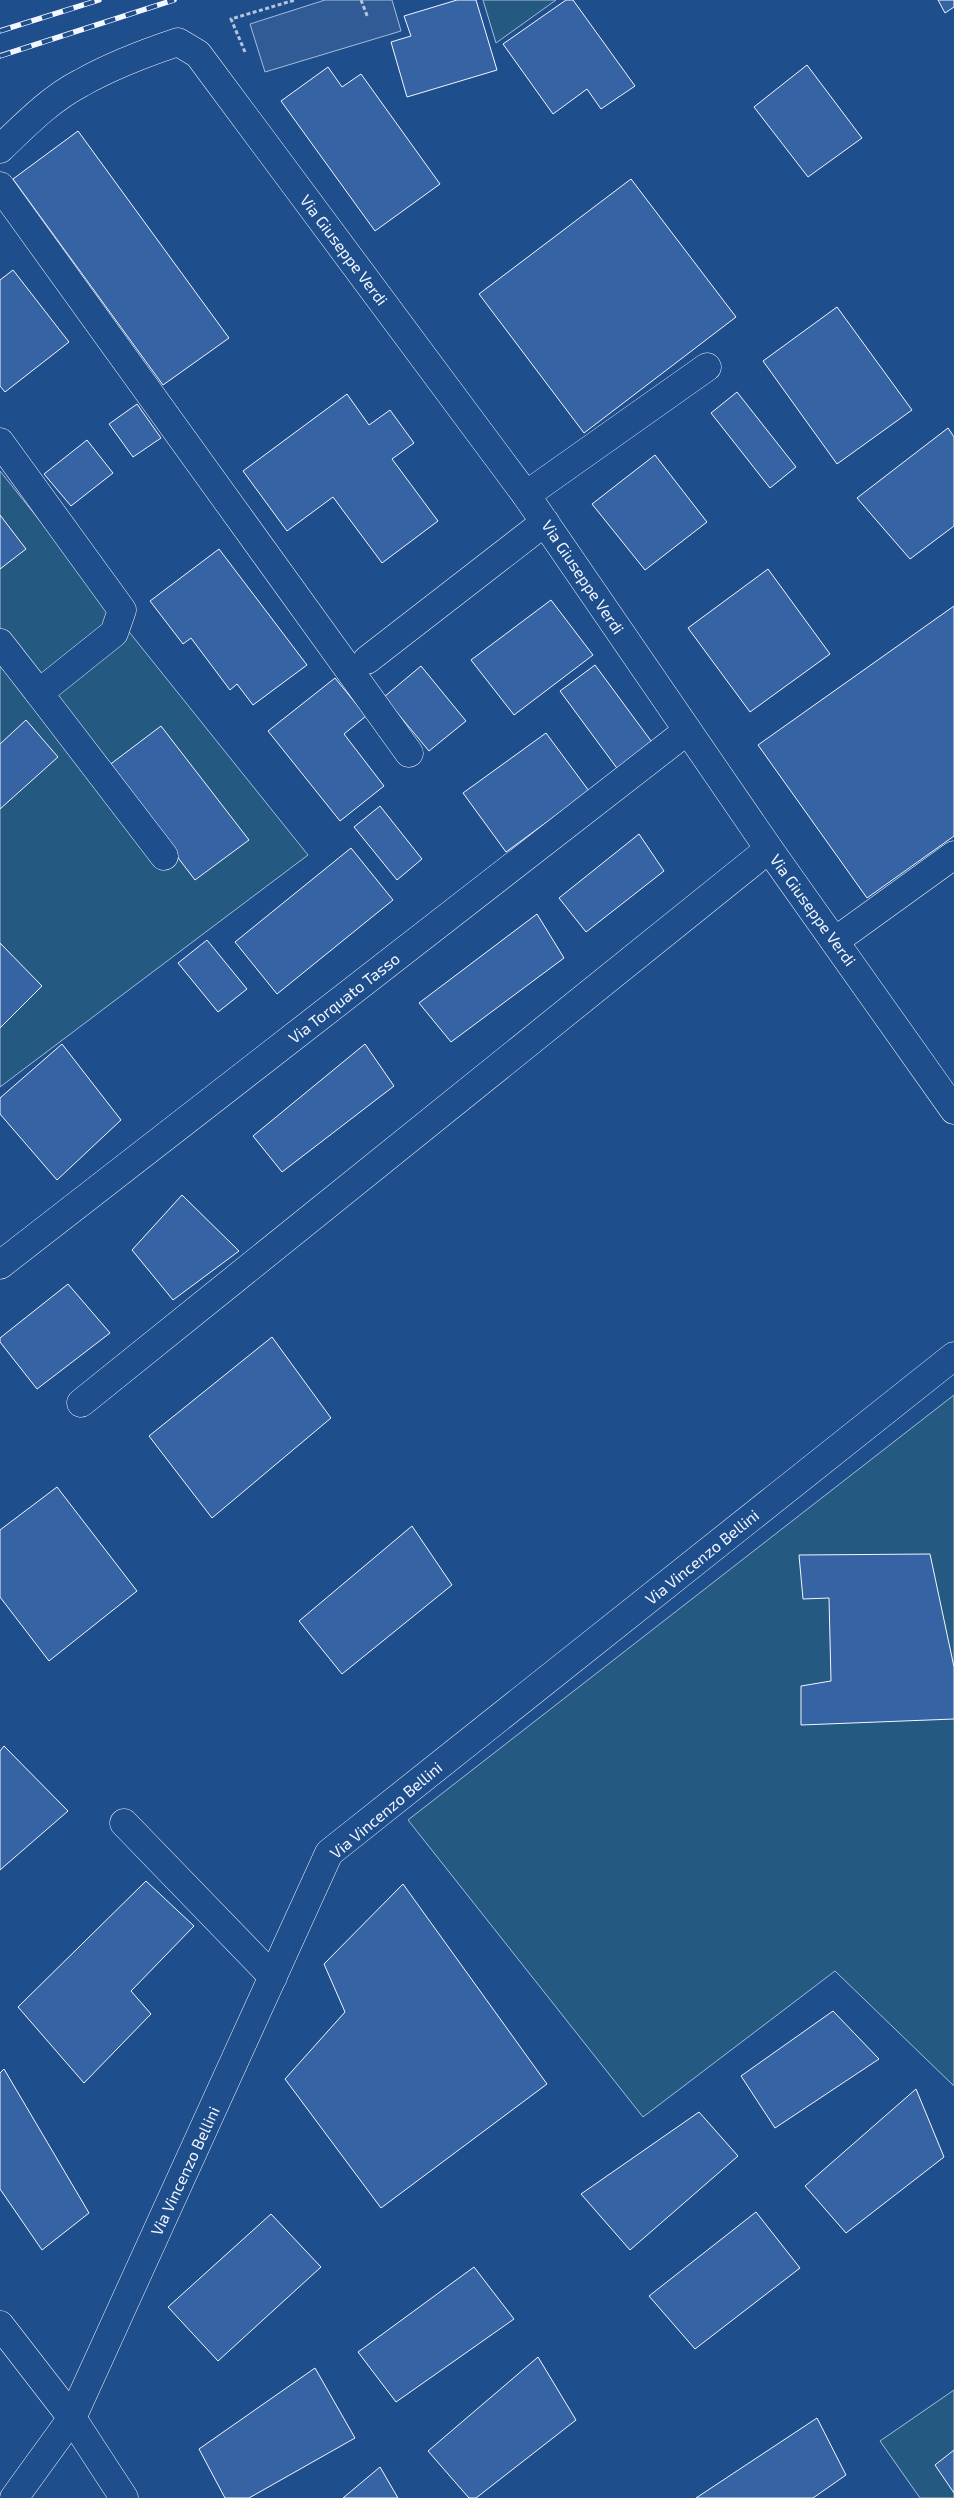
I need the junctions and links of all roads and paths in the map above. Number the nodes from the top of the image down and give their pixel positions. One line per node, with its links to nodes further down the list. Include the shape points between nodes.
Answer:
1 (295, 0): 4 (path, via 231,20)
2 (361, 0): 3 (path)
3 (368, 18)
4 (246, 56)
5 (0, 149): 9 (street, Via Giuseppe Verdi, via 34,117 80,83 178,42 198,54)
6 (0, 186): 15 (street)
7 (707, 367): 9 (street)
8 (0, 442): 13 (street, via 122,610 114,633)
9 (526, 495): 10 (street, Via Giuseppe Verdi)
10 (545, 522): 12 (street); 14 (street, Via Giuseppe Verdi)
11 (0, 643): 13 (street)
12 (367, 660)
13 (38, 693): 18 (street)
14 (688, 731): 16 (street, Via Giuseppe Verdi); 21 (street, Via Torquato Tasso)
15 (409, 753)
16 (769, 849): 19 (street, Via Giuseppe Verdi); 23 (street)
17 (954, 855): 19 (street)
18 (164, 856)
19 (835, 941): 20 (street, Via Giuseppe Verdi)
20 (954, 1110)
21 (0, 1265)
22 (954, 1356): 25 (street, Via Vincenzo Bellini, via 329,1853)
23 (81, 1403)
24 (124, 1823): 25 (street)
25 (273, 1976): 27 (street, Via Vincenzo Bellini)
26 (0, 2325): 27 (street)
27 (72, 2418): 28 (street, Via Vincenzo Bellini); 29 (street)
28 (14, 2498)
29 (124, 2498)

